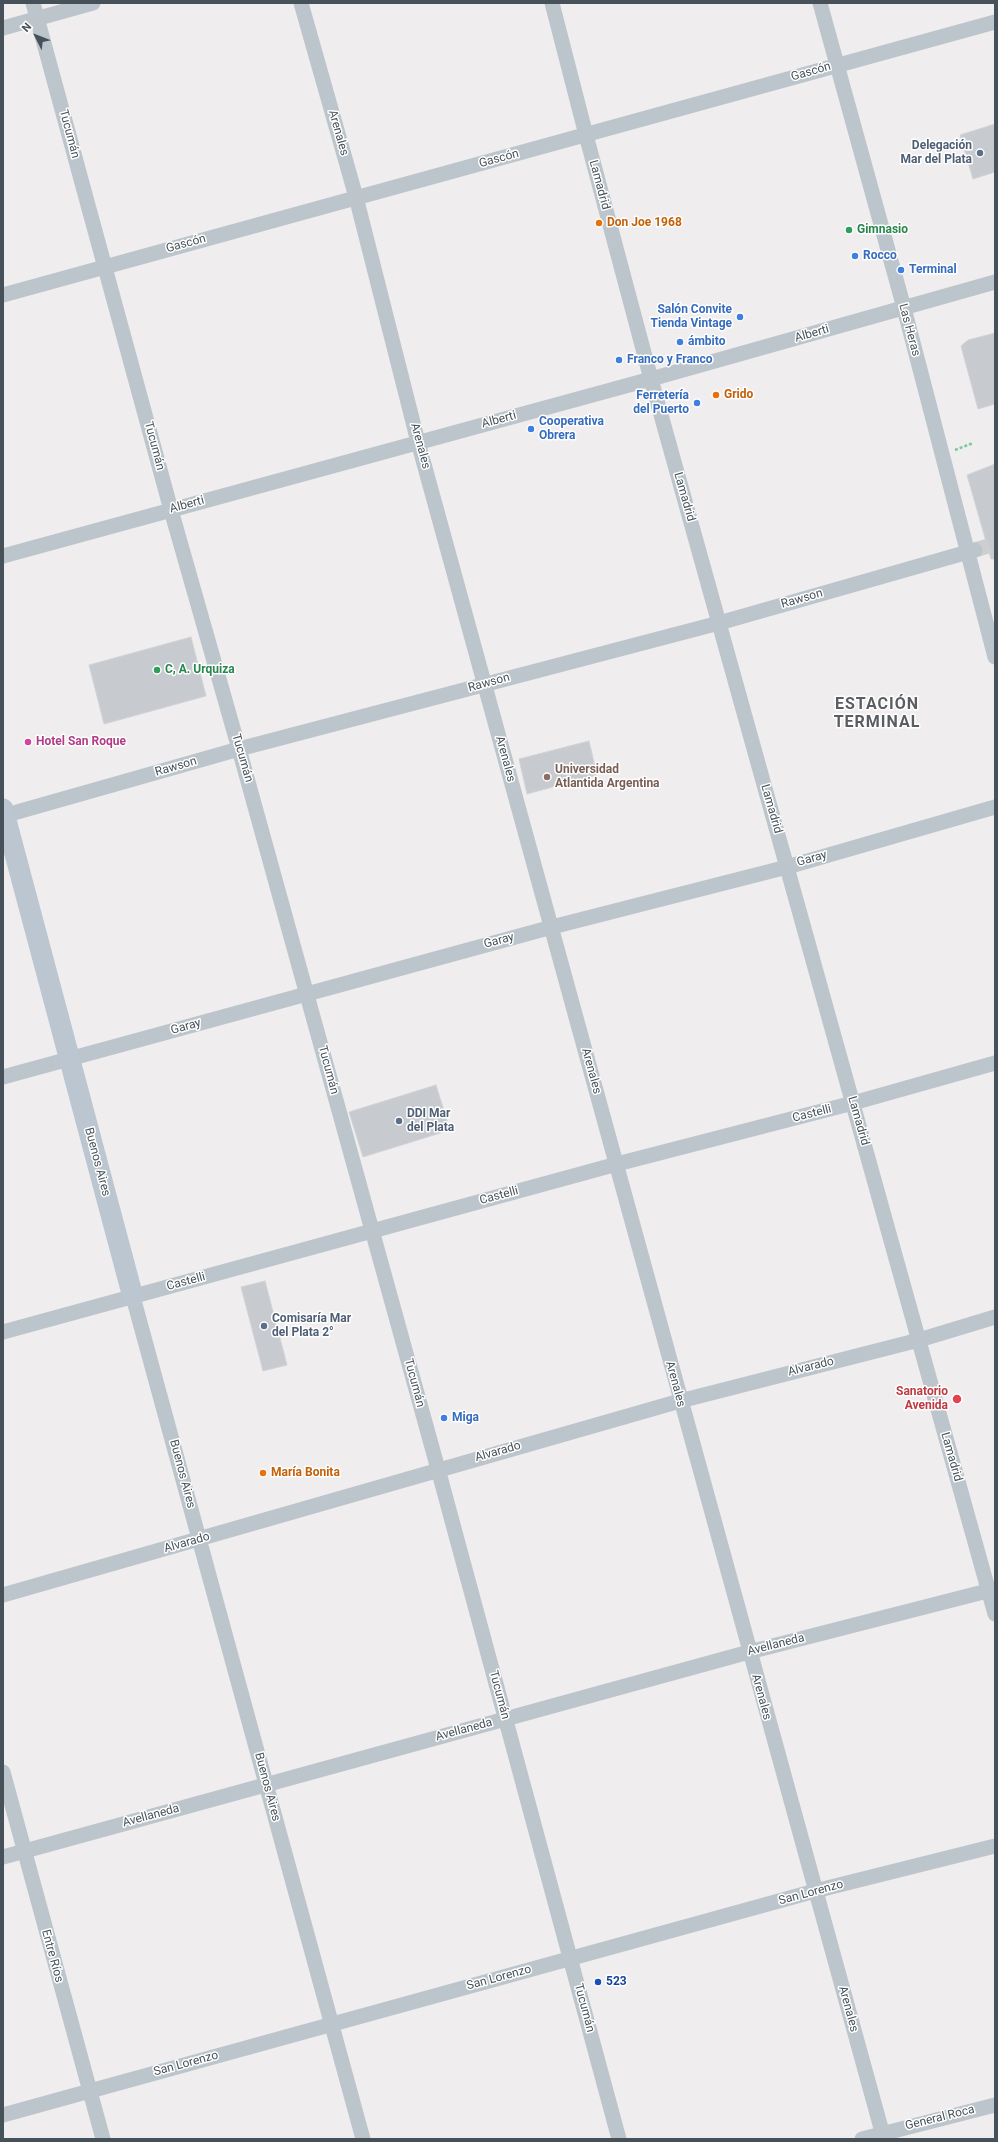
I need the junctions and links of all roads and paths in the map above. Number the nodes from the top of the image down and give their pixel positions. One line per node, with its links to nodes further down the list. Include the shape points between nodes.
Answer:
1 (33, 3): 6 (street, Tucumán)
2 (93, 3): 6 (street)
3 (302, 3): 11 (street, Arenales)
4 (552, 3): 10 (street, Lamadrid)
5 (820, 3): 9 (street, Las Heras)
6 (37, 18): 8 (street); 12 (street, Tucumán)
7 (995, 22): 9 (street, Gascón)
8 (3, 28)
9 (837, 65): 10 (street, Gascón); 15 (street, Las Heras)
10 (586, 136): 11 (street, Gascón); 16 (street, Lamadrid)
11 (356, 197): 12 (street, Gascón); 17 (street, Arenales)
12 (105, 266): 14 (street, Gascón); 20 (street, Tucumán)
13 (995, 282): 15 (street, Alberti)
14 (3, 295)
15 (904, 308): 16 (street, Alberti); 21 (street, Las Heras)
16 (651, 379): 17 (street, Alberti); 23 (street, Lamadrid)
17 (418, 442): 20 (street, Alberti); 25 (street, Arenales)
18 (973, 443): 19 (path)
19 (960, 448)
20 (171, 510): 22 (street, Alberti); 26 (street, Tucumán)
21 (971, 551): 23 (street, Rawson); 24 (street, Las Heras)
22 (3, 556)
23 (719, 623): 25 (street, Rawson); 29 (street, Lamadrid)
24 (995, 657)
25 (485, 684): 26 (street, Rawson); 30 (street, Arenales)
26 (239, 749): 28 (street, Rawson); 31 (street, Tucumán)
27 (995, 807): 29 (street, Garay)
28 (4, 813): 32 (street, Buenos Aires)
29 (787, 867): 30 (street, Garay); 35 (street, Lamadrid)
30 (552, 926): 31 (street, Garay); 36 (street, Arenales)
31 (307, 993): 32 (street, Garay); 37 (street, Tucumán)
32 (70, 1059): 34 (street, Garay); 38 (street, Buenos Aires)
33 (995, 1063): 35 (street, Castelli)
34 (3, 1077)
35 (853, 1103): 36 (street, Castelli); 41 (street, Lamadrid)
36 (617, 1164): 37 (street, Castelli); 42 (street, Arenales)
37 (372, 1230): 38 (street, Castelli); 43 (street, Tucumán)
38 (133, 1296): 40 (street, Castelli); 44 (street, Buenos Aires)
39 (995, 1317): 41 (street, Alvarado)
40 (3, 1332)
41 (919, 1340): 42 (street, Alvarado); 45 (street, Lamadrid)
42 (680, 1401): 43 (street, Alvarado); 48 (street, Arenales)
43 (438, 1469): 44 (street, Alvarado); 49 (street, Tucumán)
44 (199, 1540): 46 (street, Alvarado); 51 (street, Buenos Aires)
45 (992, 1590): 47 (street, Lamadrid); 48 (street, Avellaneda)
46 (3, 1595)
47 (995, 1614)
48 (749, 1652): 49 (street, Avellaneda); 55 (street, Arenales)
49 (506, 1719): 51 (street, Avellaneda); 56 (street, Tucumán)
50 (3, 1772): 53 (street, Entre Ríos)
51 (266, 1784): 53 (street, Avellaneda); 57 (street, Buenos Aires)
52 (995, 1846): 55 (street, San Lorenzo)
53 (23, 1851): 54 (street, Avellaneda); 58 (street, Entre Ríos)
54 (3, 1857)
55 (815, 1891): 56 (street, San Lorenzo); 61 (street, Arenales)
56 (570, 1959): 57 (street, San Lorenzo); 64 (street, Tucumán)
57 (332, 2024): 58 (street, San Lorenzo); 63 (street, Buenos Aires)
58 (89, 2091): 60 (street, San Lorenzo); 62 (street, Entre Ríos)
59 (995, 2105): 61 (street, General Roca)
60 (3, 2115)
61 (883, 2136): 65 (street, General Roca)
62 (103, 2139)
63 (363, 2139)
64 (619, 2139)
65 (862, 2139)

